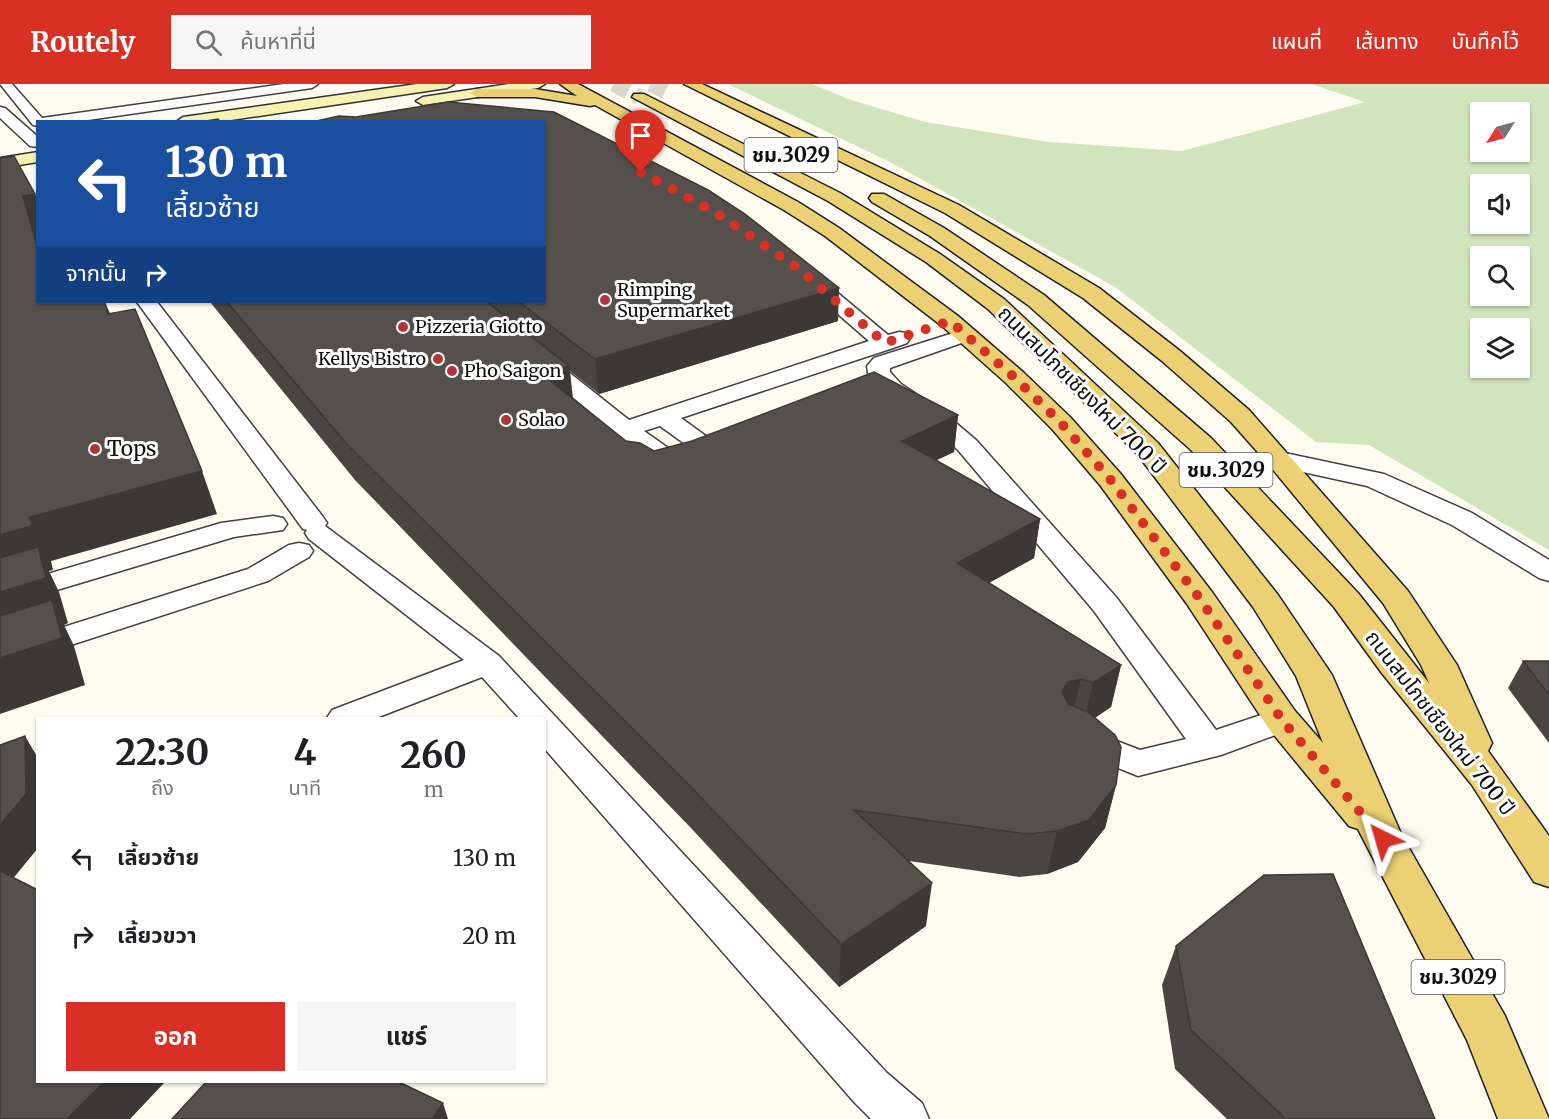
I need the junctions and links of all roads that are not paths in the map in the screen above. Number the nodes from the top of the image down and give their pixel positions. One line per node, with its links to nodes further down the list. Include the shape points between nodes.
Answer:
1 (5, 84): 11 (lane)
2 (312, 84): 12 (lane)
3 (447, 84): 13 (main road)
4 (538, 84): 8 (main road)
5 (567, 84): 9 (main road)
6 (675, 85): 7 (main road)
7 (698, 86): 28 (main road, via 952,209 1090,293 1232,408)
8 (477, 93): 9 (main road); 14 (main road)
9 (628, 93): 23 (main road, via 832,232); 41 (main road, ถนนสมโภชเชียงใหม่ 700 ปี / ชม.3029, via 834,197 933,258 996,304 1148,449 1266,602 1314,675)
10 (0, 111): 15 (lane)
11 (37, 120)
12 (53, 120)
13 (197, 120)
14 (295, 120)
15 (36, 146)
16 (36, 147): 18 (main road)
17 (36, 147): 19 (main road)
18 (0, 148)
19 (0, 163)
20 (864, 191): 40 (main road, ถนนสมโภชเชียงใหม่ 700 ปี / ชม.3029, via 937,232 1036,300 1201,444 1346,600 1393,664)
21 (795, 266): 25 (lane)
22 (148, 303): 29 (lane)
23 (958, 328): 25 (lane); 36 (main road, via 1061,423 1110,479 1200,599)
24 (520, 344): 27 (lane)
25 (873, 354): 26 (lane); 39 (lane, via 882,393 936,418 967,446 1105,604)
26 (664, 417): 27 (lane); 27 (lane, via 730,453 684,471)
27 (626, 429)
28 (1280, 460): 30 (lane, via 1375,480 1462,519); 40 (main road, via 1402,607 1439,665)
29 (310, 536): 31 (lane, via 277,555 263,553 254,544 256,537 273,524 231,529); 32 (lane, via 258,575); 33 (lane)
30 (1549, 572)
31 (0, 598)
32 (0, 658)
33 (488, 663): 34 (lane); 35 (lane)
34 (347, 717)
35 (537, 717)
36 (1282, 720): 39 (lane); 41 (main road)
37 (546, 727): 43 (lane)
38 (1072, 735): 39 (lane, via 1138,763)
39 (1209, 746)
40 (1486, 775): 42 (main road, ถนนสมโภชเชียงใหม่ 700 ปี / ชม.3029)
41 (1383, 839): 46 (main road, ถนนสมโภชเชียงใหม่ 700 ปี / ชม.3029, via 1488,1032)
42 (1549, 870)
43 (871, 1088): 44 (lane); 45 (lane)
44 (905, 1119)
45 (917, 1119)
46 (1524, 1119)

